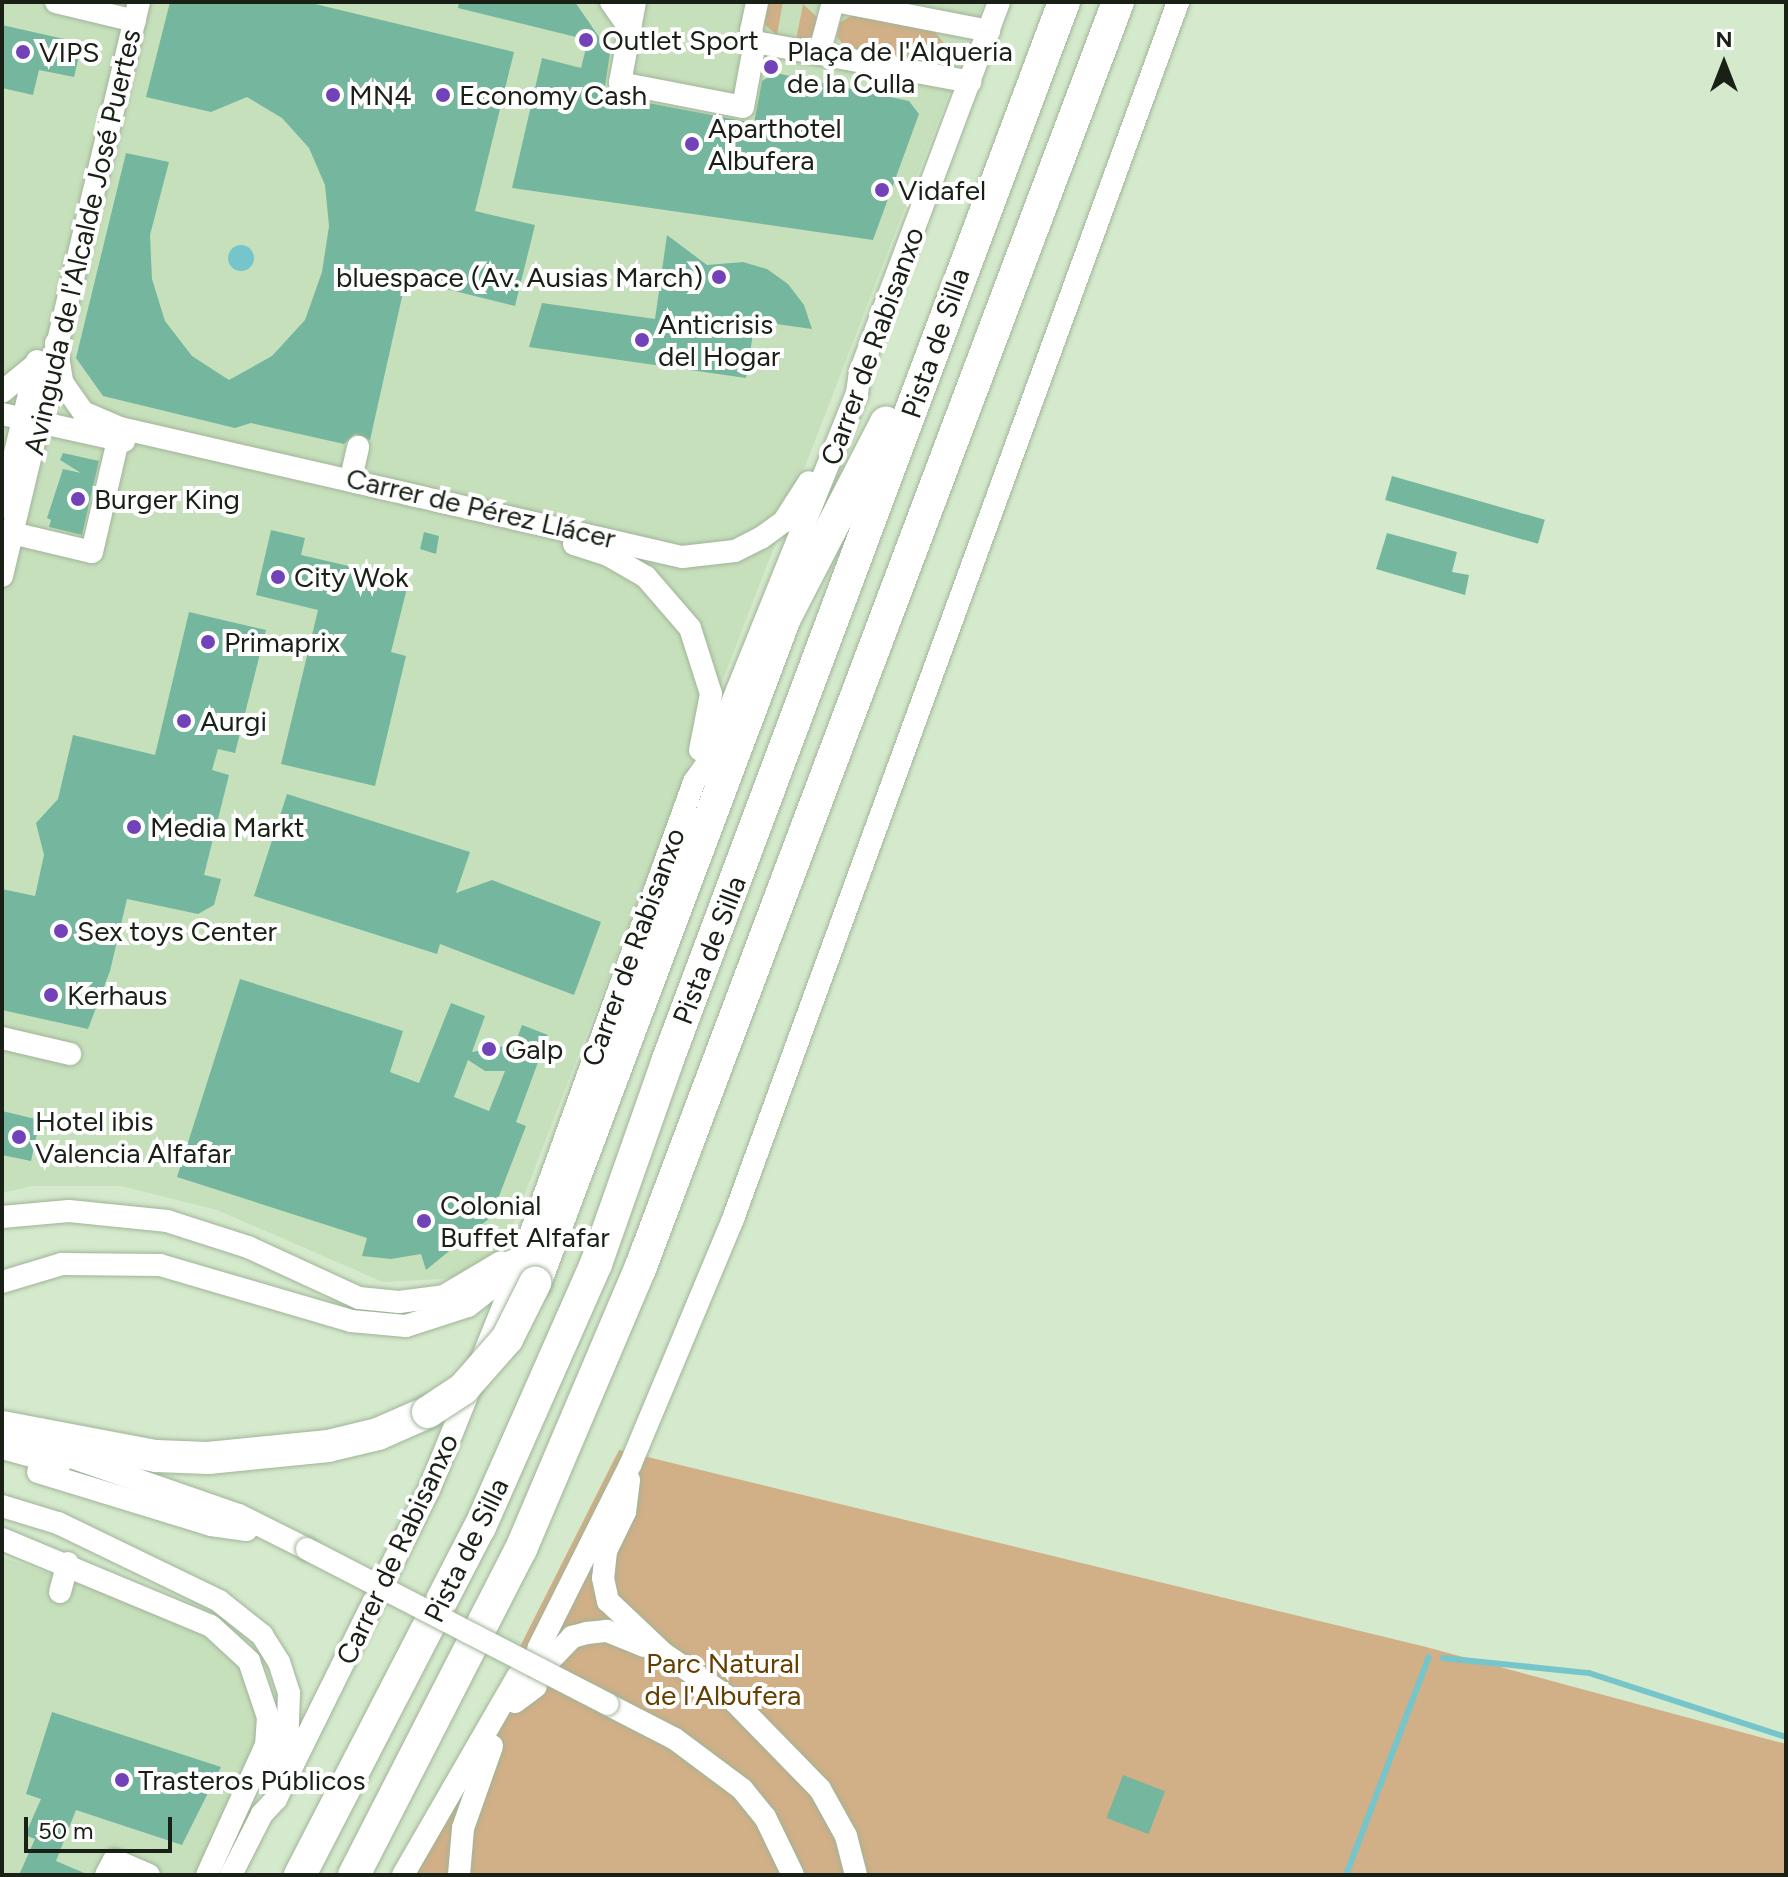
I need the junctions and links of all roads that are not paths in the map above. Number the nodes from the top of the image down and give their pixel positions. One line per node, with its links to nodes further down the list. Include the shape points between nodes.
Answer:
1 (56, 2): 11 (street)
2 (611, 2): 12 (street)
3 (635, 2): 12 (street)
4 (757, 2): 14 (street, via 751,31)
5 (833, 2): 15 (street)
6 (840, 2): 13 (street)
7 (999, 2): 13 (street, Carrer de Rabisanxo)
8 (1064, 2): 17 (highway, Pista de Silla)
9 (1118, 2): 54 (highway, Pista de Silla, via 640,1269 521,1549)
10 (1178, 2): 39 (street, via 733,1219)
11 (129, 10): 18 (street, Avinguda de l'Alcalde José Puertes); 19 (street, Avinguda de l'Alcalde José Puertes)
12 (630, 29): 14 (street, via 620,83 666,98 743,107)
13 (989, 31): 16 (street, Carrer de Rabisanxo)
14 (755, 42): 15 (street)
15 (819, 54): 16 (street)
16 (970, 82): 20 (street, Carrer de Rabisanxo)
17 (966, 254): 35 (highway, bridge, via 928,312 876,449 785,618 535,1283 507,1339 463,1389 428,1412 378,1434 328,1446 208,1458 142,1453); 53 (highway, Pista de Silla, via 947,321 596,1264 480,1527)
18 (56, 343): 22 (street, Avinguda de l'Alcalde José Puertes); 25 (street, Carrer de Pérez Llácer, via 62,382 83,412 120,428)
19 (37, 361): 21 (street, via 24,378); 22 (street, Avinguda de l'Alcalde José Puertes)
20 (860, 372): 25 (street, Carrer de Pérez Llácer, via 802,498 784,521 735,551 682,557); 29 (street, Carrer de Rabisanxo, via 857,393 806,523 708,762)
21 (2, 392)
22 (21, 417): 23 (street, Carrer de Pérez Llácer); 26 (street, Avinguda de l'Alcalde José Puertes); 27 (street, Avinguda de l'Alcalde José Puertes)
23 (118, 440): 27 (street, via 92,552); 29 (street, Carrer de Pérez Llácer, via 572,543 608,555 646,577 690,628 706,665 708,723)
24 (358, 447): 25 (street)
25 (351, 478)
26 (2, 507)
27 (12, 533): 28 (street, Avinguda de l'Alcalde José Puertes)
28 (2, 576)
29 (694, 782): 33 (street, Carrer de Rabisanxo)
30 (2, 1038): 31 (street)
31 (70, 1054)
32 (2, 1217): 33 (street, via 69,1211 167,1221 248,1247 359,1298 399,1302 461,1289)
33 (524, 1243): 34 (street, via 483,1297 435,1320 406,1326 351,1321 160,1265 62,1264); 48 (street, Carrer de Rabisanxo, via 429,1490 276,1799)
34 (2, 1282)
35 (2, 1427)
36 (2, 1437): 44 (street, via 155,1483 239,1515)
37 (2, 1448): 42 (street, via 102,1477)
38 (2, 1463): 42 (street, via 211,1525)
39 (631, 1463): 47 (street, via 625,1512 606,1551 603,1578 608,1601 622,1619); 47 (street, via 546,1653 572,1637 607,1631)
40 (2, 1506): 48 (street, via 58,1523 219,1601 262,1635 283,1672 290,1721 287,1749)
41 (2, 1529): 45 (street)
42 (247, 1530): 44 (street)
43 (2, 1539): 45 (street)
44 (307, 1549): 57 (street, bridge, via 675,1739 742,1789 765,1817)
45 (61, 1560): 46 (street); 51 (street, via 211,1626 249,1661 268,1717 258,1769)
46 (60, 1592)
47 (664, 1654): 58 (street, via 734,1701 820,1789 846,1836)
48 (262, 1814): 52 (street, Carrer de Rabisanxo)
49 (106, 1875): 50 (street, via 114,1860)
50 (149, 1875)
51 (207, 1875)
52 (231, 1875)
53 (300, 1875)
54 (354, 1875)
55 (403, 1875): 56 (street, via 527,1681 474,1789)
56 (459, 1875)
57 (793, 1875)
58 (856, 1875)

